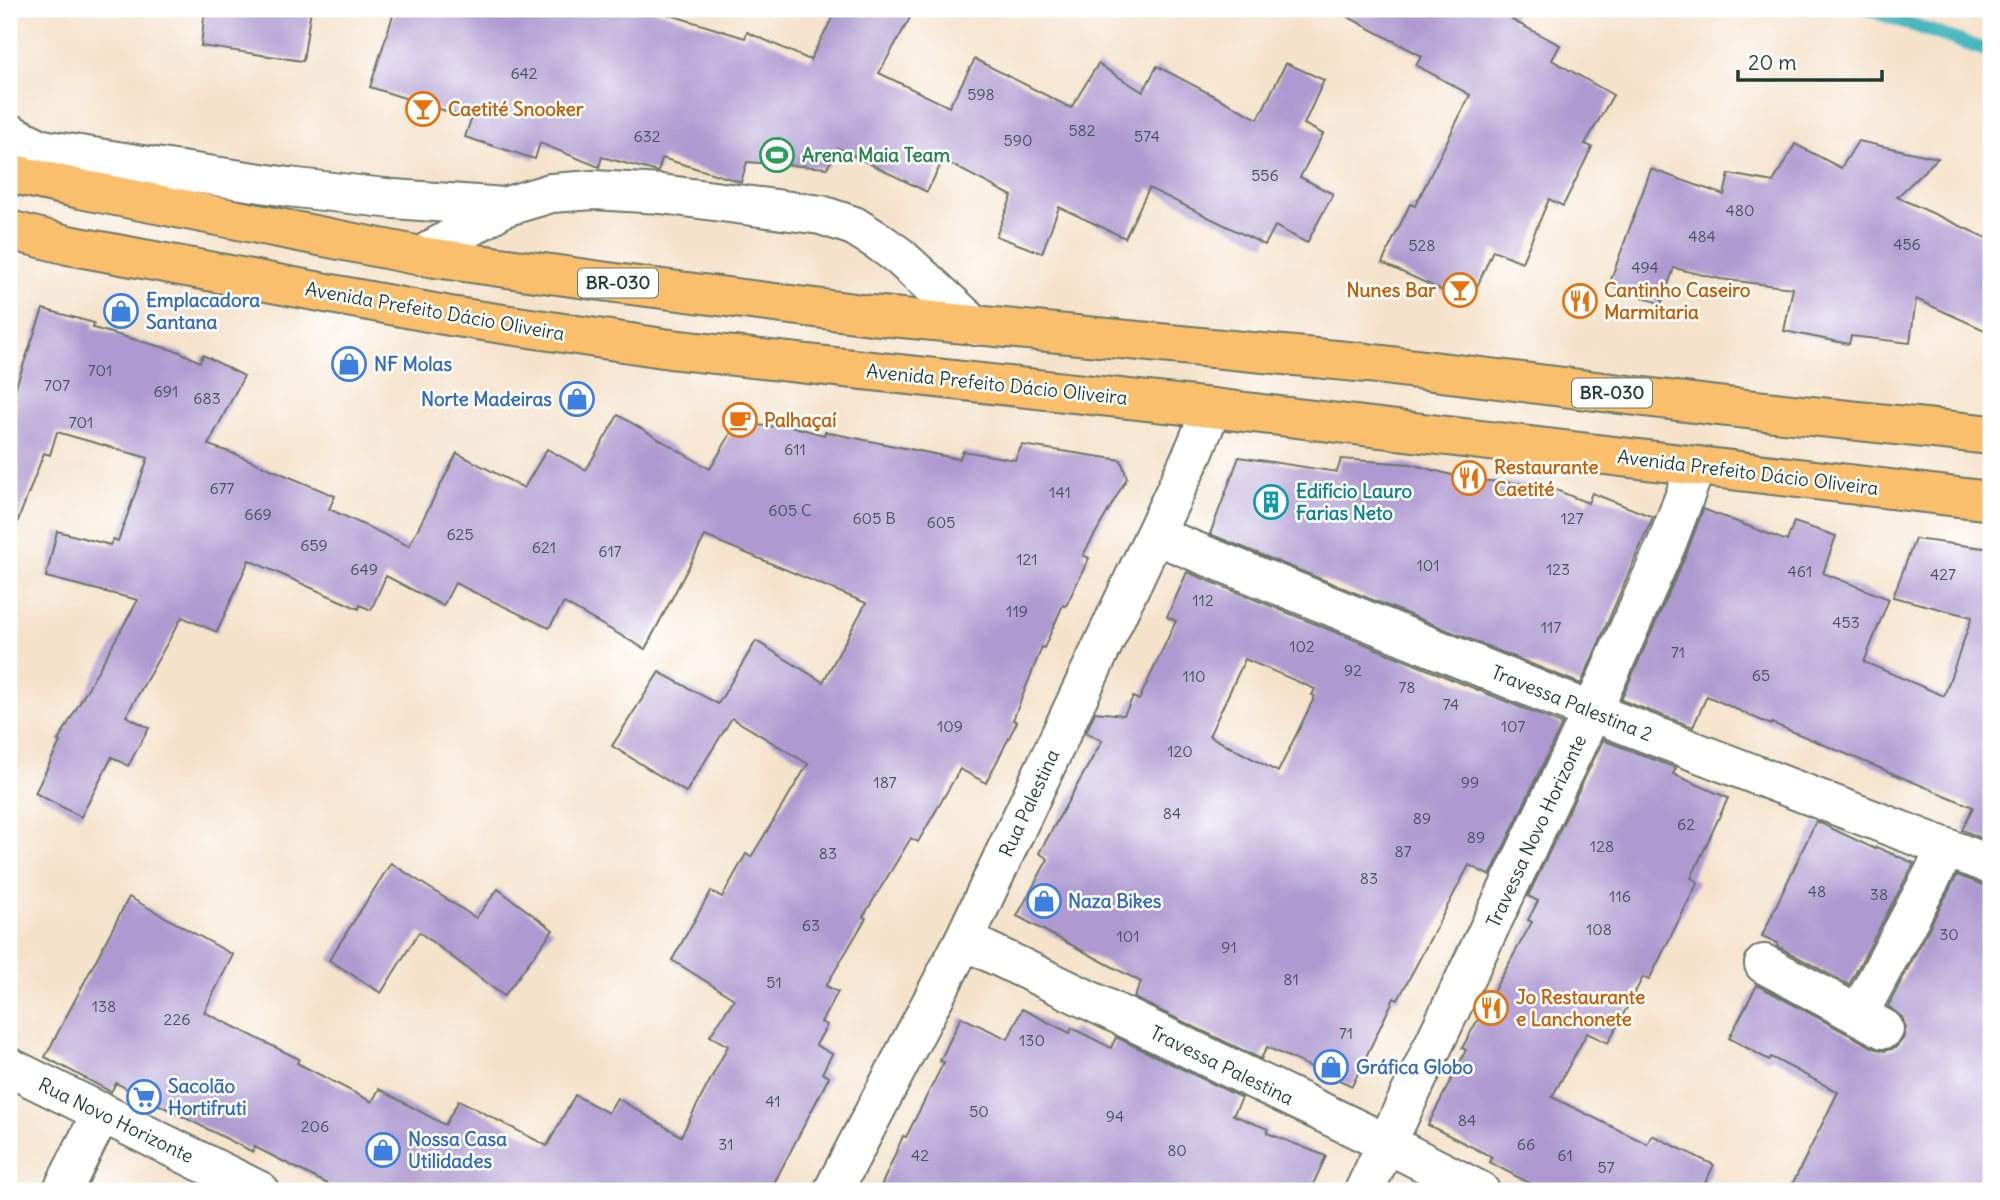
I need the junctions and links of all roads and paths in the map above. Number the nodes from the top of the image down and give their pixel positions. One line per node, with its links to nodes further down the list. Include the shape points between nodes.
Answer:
1 (9, 133): 3 (street, via 42,149 161,169 394,199)
2 (9, 173): 5 (main road, BR-030)
3 (504, 207): 5 (street); 6 (street, via 551,193 594,190 821,215 854,226 899,256)
4 (9, 230): 7 (main road, Avenida Prefeito Dácio Oliveira, via 450,316 670,349)
5 (421, 256): 6 (main road, BR-030)
6 (975, 326): 8 (main road, BR-030, via 1367,363)
7 (1212, 408): 9 (main road, Avenida Prefeito Dácio Oliveira); 11 (street, Rua Palestina)
8 (1991, 435)
9 (1696, 466): 10 (main road, Avenida Prefeito Dácio Oliveira); 12 (street, Travessa Novo Horizonte)
10 (1991, 502)
11 (1155, 535): 12 (street, Travessa Palestina 2); 15 (street, Rua Palestina)
12 (1592, 712): 13 (street, Travessa Palestina 2); 19 (street, Travessa Novo Horizonte)
13 (1947, 848): 14 (street, Travessa Palestina 2); 16 (street, via 1871,1022)
14 (1991, 865)
15 (964, 940): 19 (street, Travessa Palestina); 22 (street, Rua Palestina)
16 (1764, 964)
17 (9, 1068): 18 (street, Rua Novo Horizonte)
18 (102, 1112): 20 (street); 21 (street, Rua Novo Horizonte)
19 (1388, 1144): 23 (street, Travessa Novo Horizonte); 24 (street, Travessa Palestina)
20 (62, 1191)
21 (260, 1191)
22 (833, 1191)
23 (1364, 1191)
24 (1480, 1191)

